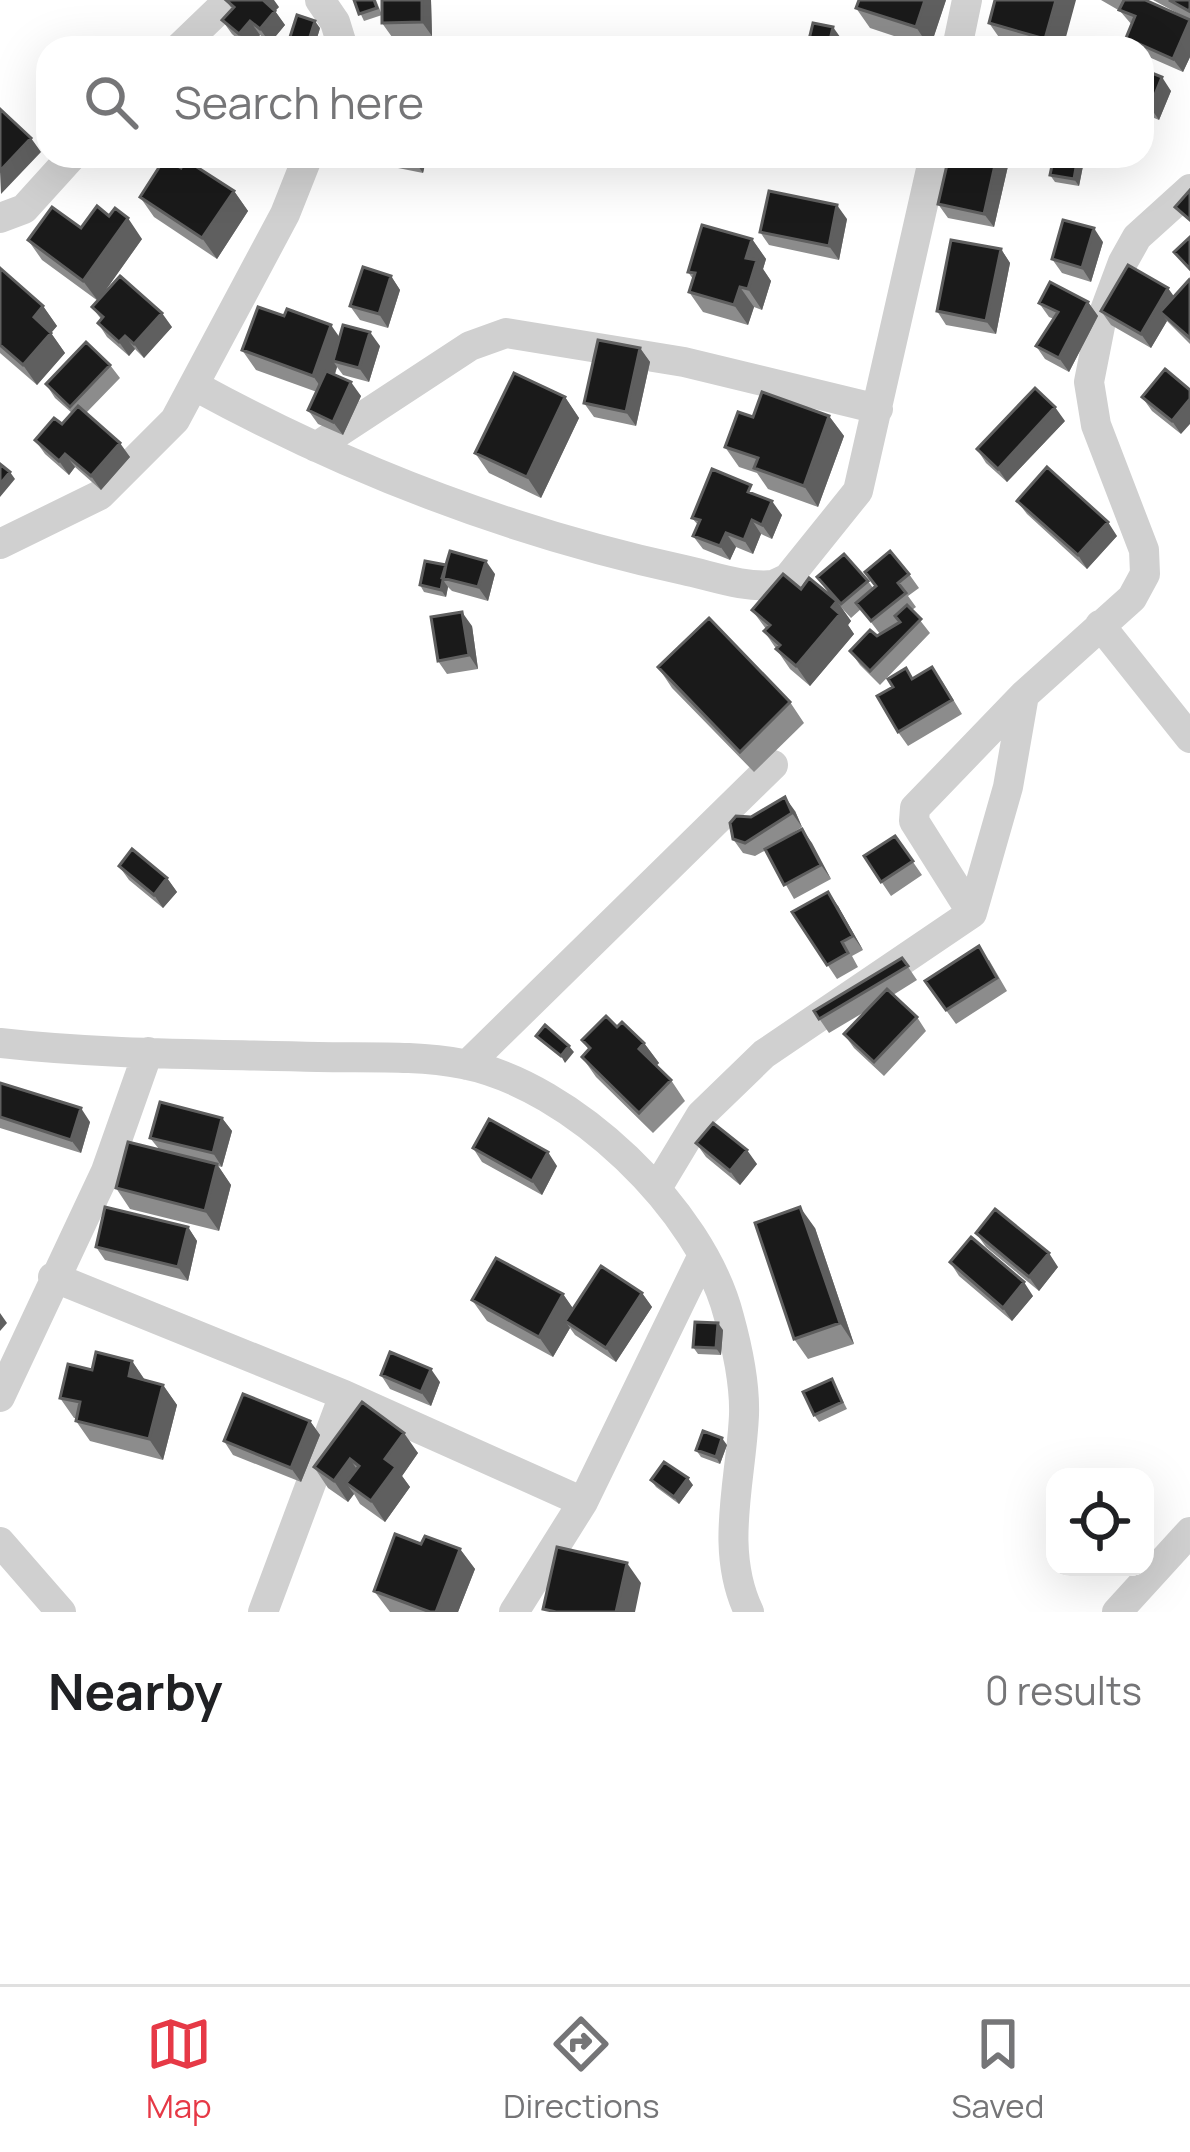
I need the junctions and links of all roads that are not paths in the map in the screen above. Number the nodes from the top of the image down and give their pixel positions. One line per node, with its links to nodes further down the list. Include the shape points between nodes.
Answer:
1 (229, 0): 4 (street)
2 (320, 0): 5 (street)
3 (967, 0): 6 (street)
4 (192, 36)
5 (339, 36)
6 (960, 36)
7 (61, 168): 11 (street, via 24,209)
8 (303, 168): 12 (street)
9 (931, 168): 13 (street)
10 (1190, 189): 16 (street, via 1137,237 1101,321 1089,382 1096,424 1144,550 1145,574 1132,598)
11 (0, 218)
12 (197, 387): 14 (street); 15 (street, via 142,458 100,495)
13 (878, 409): 14 (street, via 684,362 506,333 470,346); 14 (street, via 858,490 788,578 760,586 534,530)
14 (316, 448)
15 (0, 544)
16 (1100, 625): 17 (street); 18 (street)
17 (1024, 695): 20 (street); 20 (street, via 915,808 914,820)
18 (1190, 738)
19 (773, 765): 23 (street)
20 (973, 914): 24 (street, via 764,1054 701,1115)
21 (0, 1043): 22 (street)
22 (148, 1052): 23 (street); 26 (street, via 106,1171)
23 (466, 1065): 24 (street, via 555,1102)
24 (657, 1187): 25 (street)
25 (703, 1255): 29 (street); 35 (street, via 729,1314 745,1411 734,1568)
26 (53, 1277): 27 (street); 28 (street)
27 (344, 1395): 29 (street); 33 (street)
28 (0, 1397)
29 (583, 1502): 34 (street)
30 (1190, 1532): 36 (street)
31 (0, 1542): 32 (street)
32 (61, 1612)
33 (263, 1612)
34 (514, 1612)
35 (749, 1612)
36 (1118, 1612)

